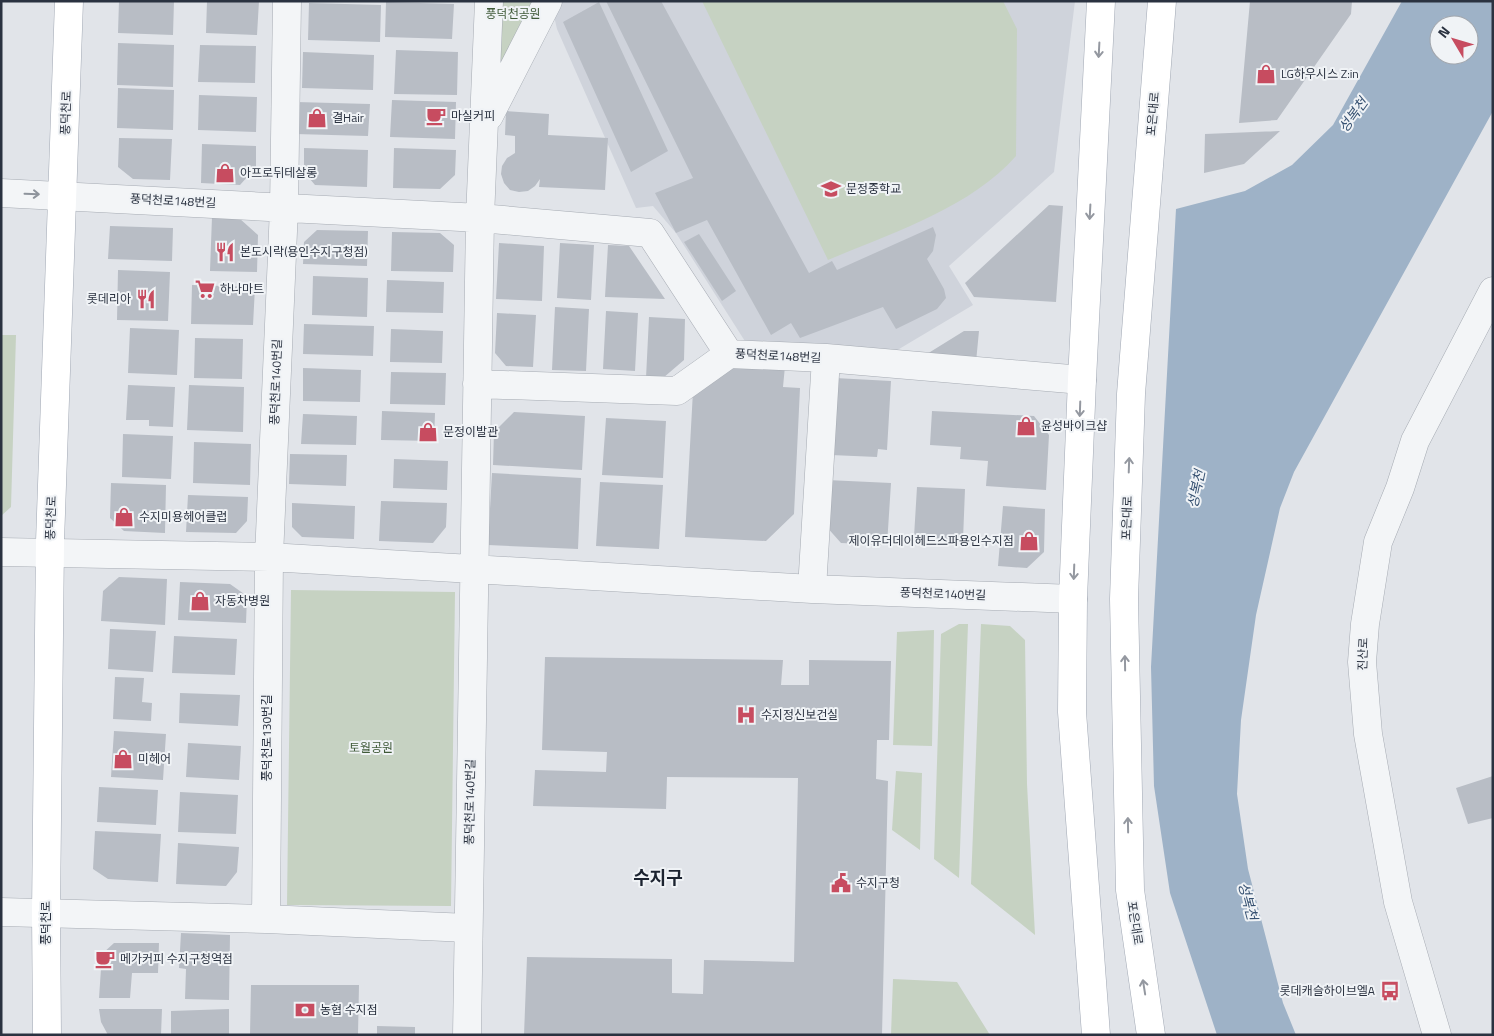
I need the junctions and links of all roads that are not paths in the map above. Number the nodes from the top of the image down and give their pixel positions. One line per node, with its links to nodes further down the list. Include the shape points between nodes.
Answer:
1 (69, 1): 9 (main road, 풍덕천로)
2 (287, 1): 10 (street)
3 (489, 1): 7 (street)
4 (548, 1): 7 (street)
5 (1101, 1): 15 (main road, one-way to 15)
6 (1162, 1): 30 (main road, 포은대로, one-way to 6, via 1130,890 1124,599 1131,394)
7 (484, 126): 11 (street)
8 (1, 193): 9 (street, 풍덕천로148번길, one-way to 9)
9 (63, 195): 10 (street, 풍덕천로148번길); 18 (main road, 풍덕천로)
10 (284, 208): 11 (street, 풍덕천로148번길); 19 (street, 풍덕천로140번길)
11 (480, 218): 13 (street, 풍덕천로148번길, via 650,233); 16 (street, 풍덕천로140번길)
12 (1493, 291): 31 (street, 진산로, via 1414,440 1400,488 1378,542 1362,662 1368,734 1398,902)
13 (729, 354): 14 (street, 풍덕천로148번길); 16 (street, via 677,391)
14 (826, 358): 15 (street, 풍덕천로148번길); 21 (street)
15 (1082, 380): 22 (main road, one-way to 22)
16 (477, 384): 20 (street, 풍덕천로140번길)
17 (1, 552): 18 (street, 풍덕천로140번길)
18 (50, 552): 19 (street, 풍덕천로140번길); 24 (main road, 풍덕천로)
19 (269, 557): 20 (street, 풍덕천로140번길); 25 (street, 풍덕천로130번길)
20 (474, 569): 21 (street, 풍덕천로140번길); 26 (street, 풍덕천로140번길)
21 (812, 589): 22 (street, 풍덕천로140번길)
22 (1073, 599): 29 (main road, via 1072,712)
23 (1, 912): 24 (street)
24 (46, 913): 25 (street); 27 (main road, 풍덕천로)
25 (266, 919): 26 (street)
26 (468, 928): 28 (street, 풍덕천로140번길)
27 (47, 1035)
28 (467, 1035)
29 (1096, 1035)
30 (1151, 1035)
31 (1438, 1035)

